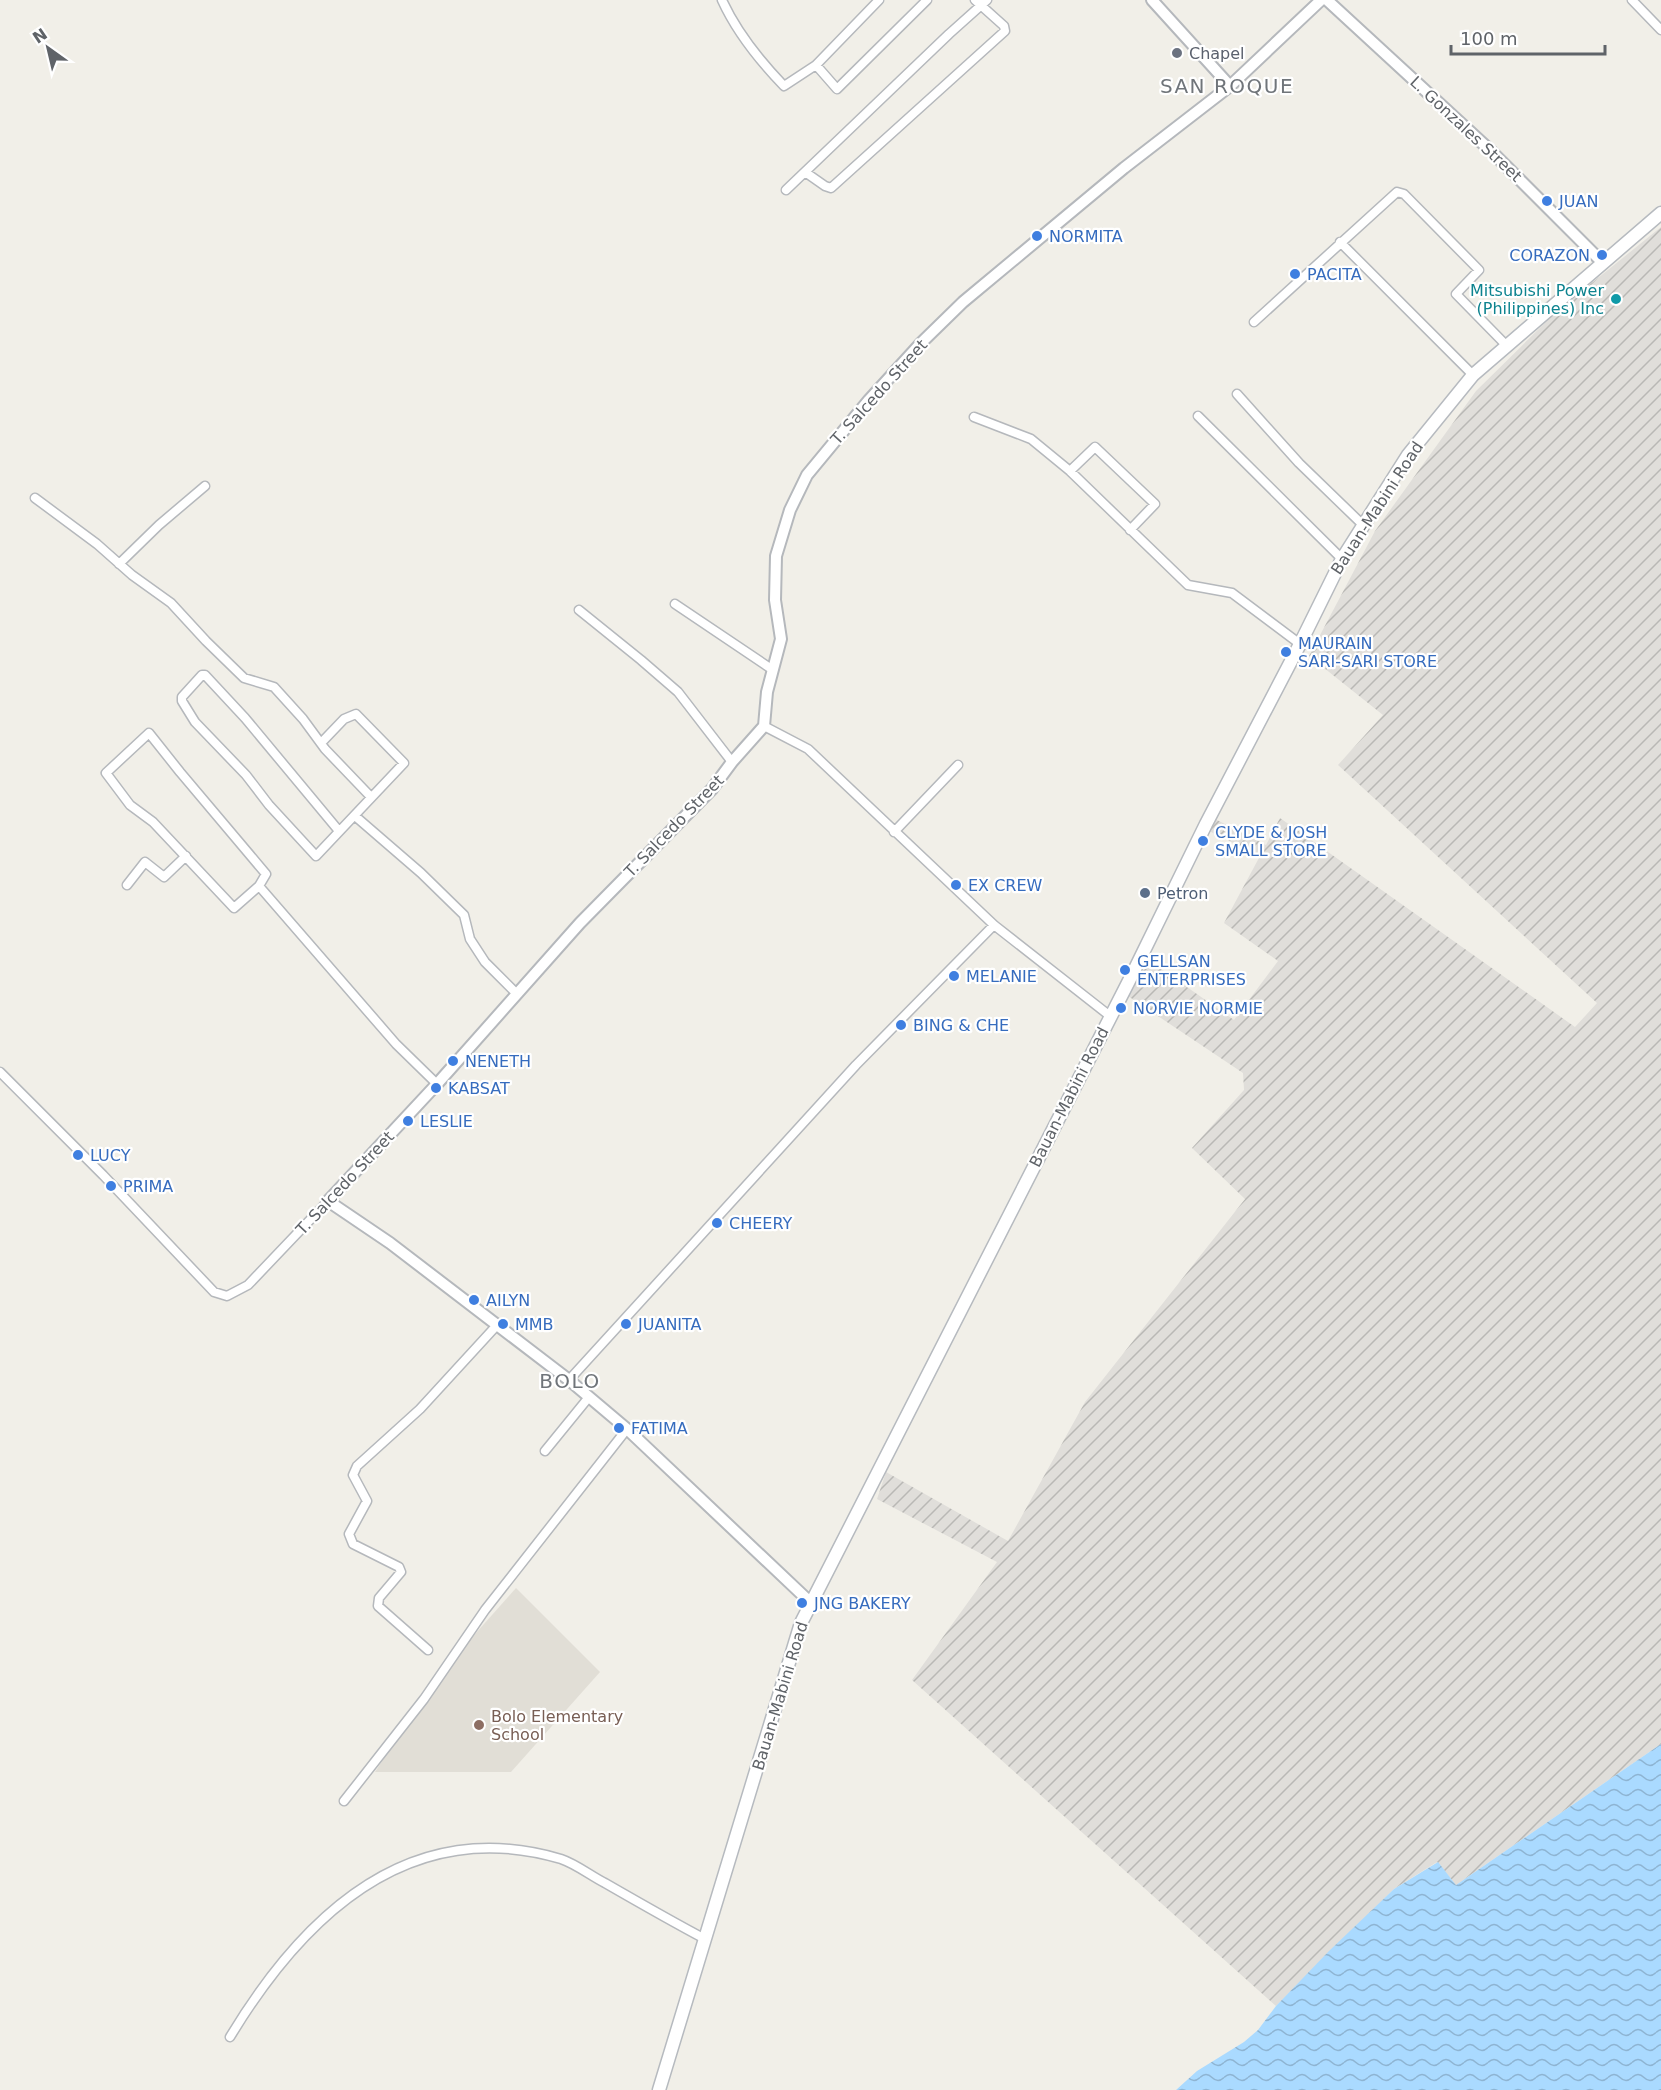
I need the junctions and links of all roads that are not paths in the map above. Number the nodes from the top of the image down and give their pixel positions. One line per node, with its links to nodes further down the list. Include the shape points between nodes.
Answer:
1 (722, 0): 10 (street, via 758,58 784,86)
2 (879, 0): 10 (street)
3 (927, 0): 10 (street, via 837,89)
4 (1152, 0): 11 (street)
5 (1321, 0): 11 (street, T. Salcedo Street)
6 (1327, 0): 16 (street, L. Gonzales Street, via 1492,152)
7 (1632, 0): 9 (street)
8 (981, 2): 12 (street); 12 (street, via 1005,31 831,188)
9 (1661, 30)
10 (816, 65)
11 (1230, 86): 33 (street, T. Salcedo Street, via 963,302 869,400 807,475 790,510 776,556 775,600 781,639)
12 (805, 172): 13 (street)
13 (786, 190)
14 (1661, 213): 16 (main road, Bauan-Mabini Road)
15 (1340, 242): 17 (street); 18 (street, via 1392,194 1404,194 1479,270 1456,294); 19 (street)
16 (1602, 262): 18 (main road, Bauan-Mabini Road)
17 (1254, 322)
18 (1506, 345): 19 (main road, Bauan-Mabini Road)
19 (1473, 375): 26 (main road, Bauan-Mabini Road, via 1408,455)
20 (1237, 394): 26 (street, via 1299,463)
21 (1198, 416): 28 (street)
22 (974, 417): 23 (street, via 1031,439)
23 (1070, 471): 27 (street); 27 (street, via 1095,447 1155,504)
24 (205, 486): 29 (street)
25 (35, 498): 29 (street)
26 (1363, 525): 28 (main road, Bauan-Mabini Road)
27 (1130, 530): 32 (street, via 1188,585 1232,593)
28 (1341, 559): 32 (main road, Bauan-Mabini Road)
29 (119, 564): 35 (street, via 171,603 244,678 274,687)
30 (675, 604): 33 (street)
31 (579, 610): 36 (street, via 678,692)
32 (1300, 644): 47 (main road, Bauan-Mabini Road)
33 (773, 670): 34 (street, T. Salcedo Street)
34 (764, 726): 36 (street, T. Salcedo Street); 41 (street, via 808,749)
35 (321, 743): 38 (street); 38 (street, via 344,719 356,714 404,763)
36 (732, 762): 46 (street, T. Salcedo Street, via 712,789)
37 (958, 765): 41 (street)
38 (372, 798): 39 (street)
39 (355, 816): 40 (street); 46 (street, via 464,915 470,939 485,962)
40 (339, 831): 40 (street, via 238,710 202,675 182,697 195,722 316,856)
41 (894, 832): 45 (street)
42 (186, 855): 43 (street, via 164,877 145,862); 44 (street, via 234,908); 44 (street, via 130,805 106,773 149,733 267,874)
43 (126, 885)
44 (259, 886): 49 (street, via 396,1044)
45 (994, 924): 47 (street); 52 (street, via 856,1065)
46 (516, 993): 49 (street, T. Salcedo Street)
47 (1110, 1016): 56 (main road, Bauan-Mabini Road)
48 (0, 1072): 50 (street, T. Salcedo Street, via 214,1292 227,1296 248,1285)
49 (437, 1084): 50 (street, T. Salcedo Street)
50 (328, 1201): 51 (street)
51 (498, 1324): 52 (street); 57 (street, via 420,1409 357,1466 353,1475 367,1501 349,1534 353,1545 399,1567 401,1572 379,1598 378,1606)
52 (569, 1380): 53 (street)
53 (590, 1397): 54 (street); 55 (street)
54 (627, 1429): 56 (street); 58 (street, via 484,1610 424,1699)
55 (545, 1451)
56 (811, 1603): 59 (main road, Bauan-Mabini Road, via 801,1623)
57 (429, 1650)
58 (344, 1801)
59 (705, 1939): 60 (street, via 564,1860 524,1850 474,1848 427,1856 346,1897 286,1958); 61 (main road, Bauan-Mabini Road)
60 (230, 2037)
61 (658, 2090)

